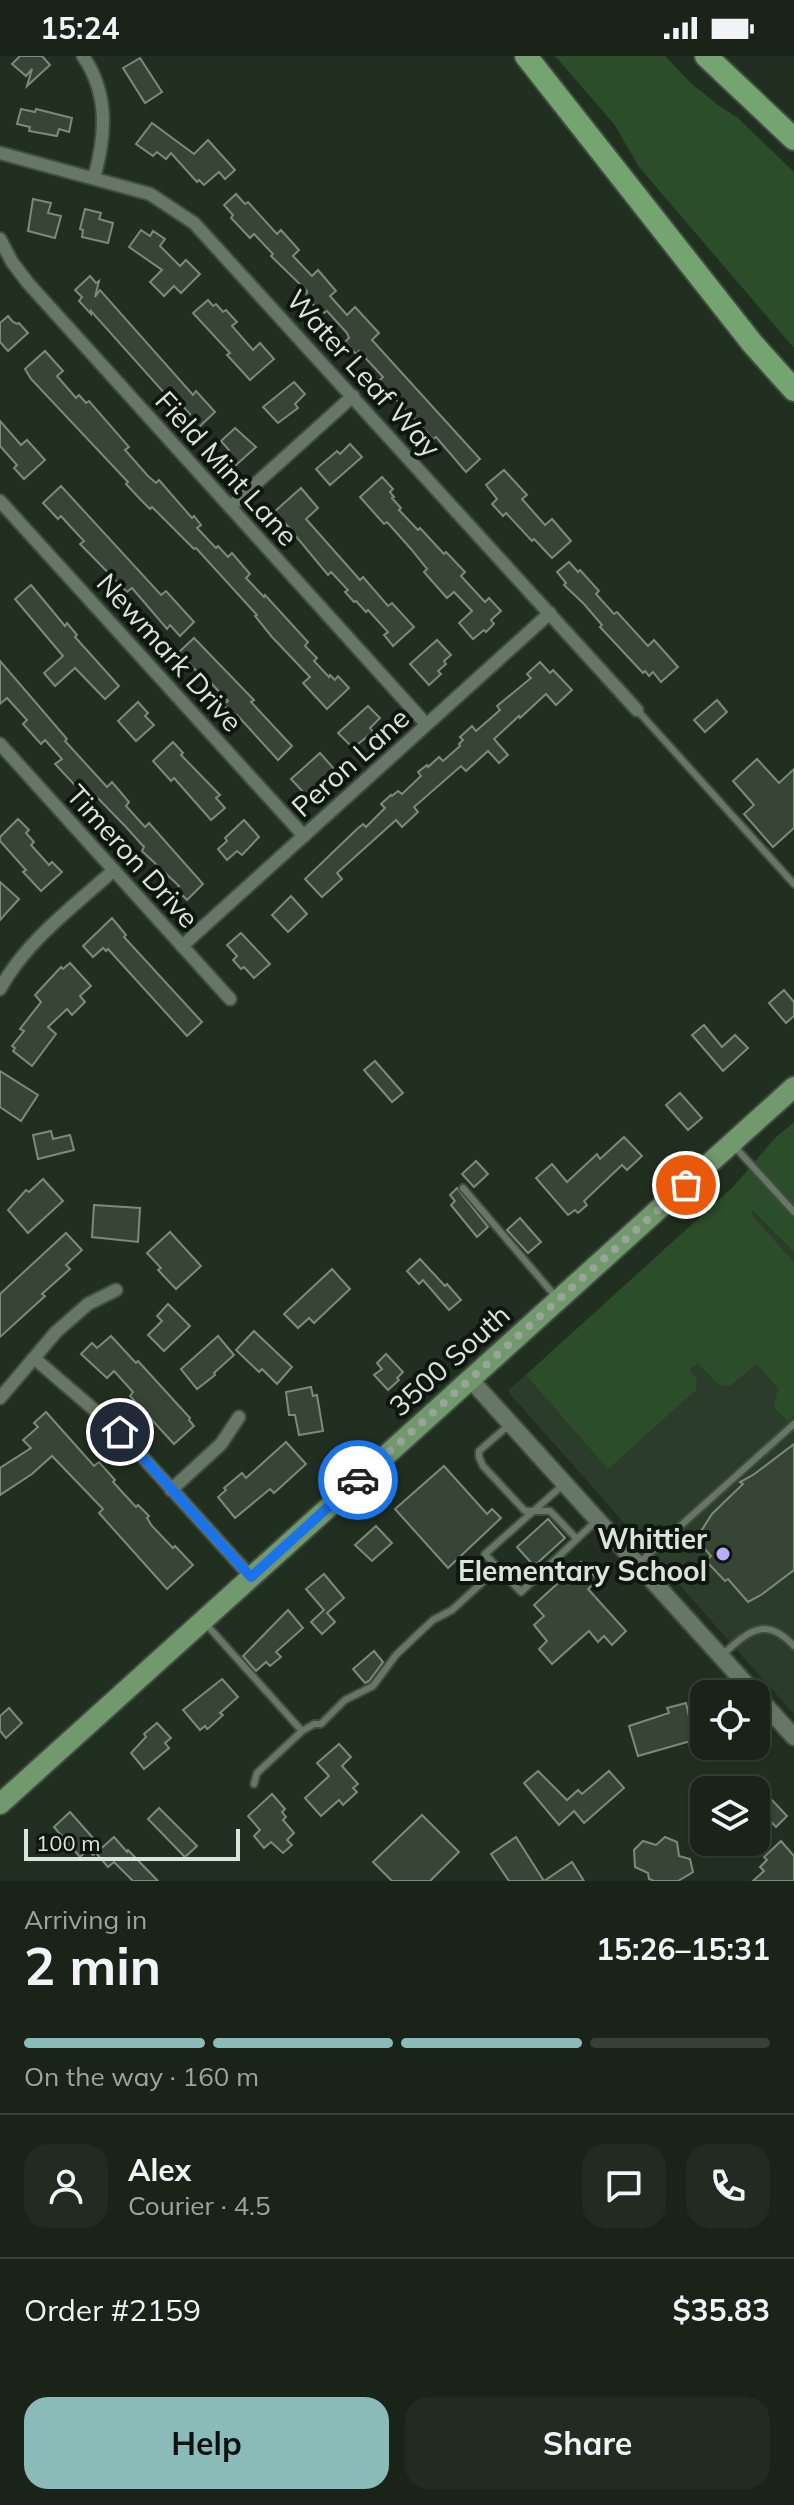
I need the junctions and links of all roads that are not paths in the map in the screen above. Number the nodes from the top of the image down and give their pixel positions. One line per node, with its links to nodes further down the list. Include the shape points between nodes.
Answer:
1 (83, 56): 6 (street, via 103,105)
2 (526, 56): 8 (highway)
3 (706, 56): 4 (highway)
4 (794, 139)
5 (0, 153): 6 (street, Water Leaf Way)
6 (94, 178): 9 (street, Water Leaf Way, via 150,194 194,223)
7 (0, 239): 11 (street, Field Mint Lane, via 19,273)
8 (794, 390)
9 (353, 396): 11 (street); 12 (street, Water Leaf Way)
10 (1, 503): 16 (street, Newmark Drive)
11 (230, 507): 14 (street, Field Mint Lane)
12 (550, 613): 13 (street, Water Leaf Way); 14 (street, Peron Lane)
13 (637, 710): 18 (lane)
14 (426, 724): 16 (street, Peron Lane)
15 (0, 744): 17 (street, Timeron Drive)
16 (304, 836): 19 (street, Peron Lane)
17 (114, 870): 19 (street, Timeron Drive); 20 (street, via 41,936)
18 (794, 884)
19 (182, 946): 21 (street, Timeron Drive)
20 (0, 989)
21 (230, 999)
22 (794, 1087): 23 (main road, 3500 South)
23 (732, 1143): 25 (lane); 27 (main road, 3500 South)
24 (463, 1188): 27 (lane)
25 (794, 1212)
26 (116, 1290): 28 (street, via 83,1308)
27 (558, 1300): 29 (main road, 3500 South)
28 (34, 1358): 30 (street); 35 (street, via 110,1423)
29 (470, 1379): 32 (street); 41 (main road, 3500 South)
30 (0, 1398)
31 (239, 1417): 35 (street, via 216,1450)
32 (510, 1424): 34 (street); 36 (lane, via 479,1451 479,1457 525,1511)
33 (794, 1424): 39 (lane)
34 (564, 1484): 36 (lane); 37 (street)
35 (171, 1490): 41 (street)
36 (532, 1511): 38 (lane, via 550,1511); 40 (lane, via 485,1554)
37 (597, 1520): 38 (lane); 39 (street)
38 (577, 1539): 40 (lane, via 521,1592)
39 (638, 1565): 44 (street)
40 (498, 1568): 47 (lane, via 419,1633 373,1686 345,1700 321,1724)
41 (251, 1577): 42 (main road, 3500 South)
42 (203, 1621): 47 (lane); 50 (main road, 3500 South)
43 (794, 1646): 44 (lane, via 778,1631 757,1629)
44 (721, 1656): 45 (street)
45 (743, 1680)
46 (770, 1710): 48 (street)
47 (302, 1731): 49 (lane, via 257,1773)
48 (794, 1737)
49 (254, 1784)
50 (0, 1804)

